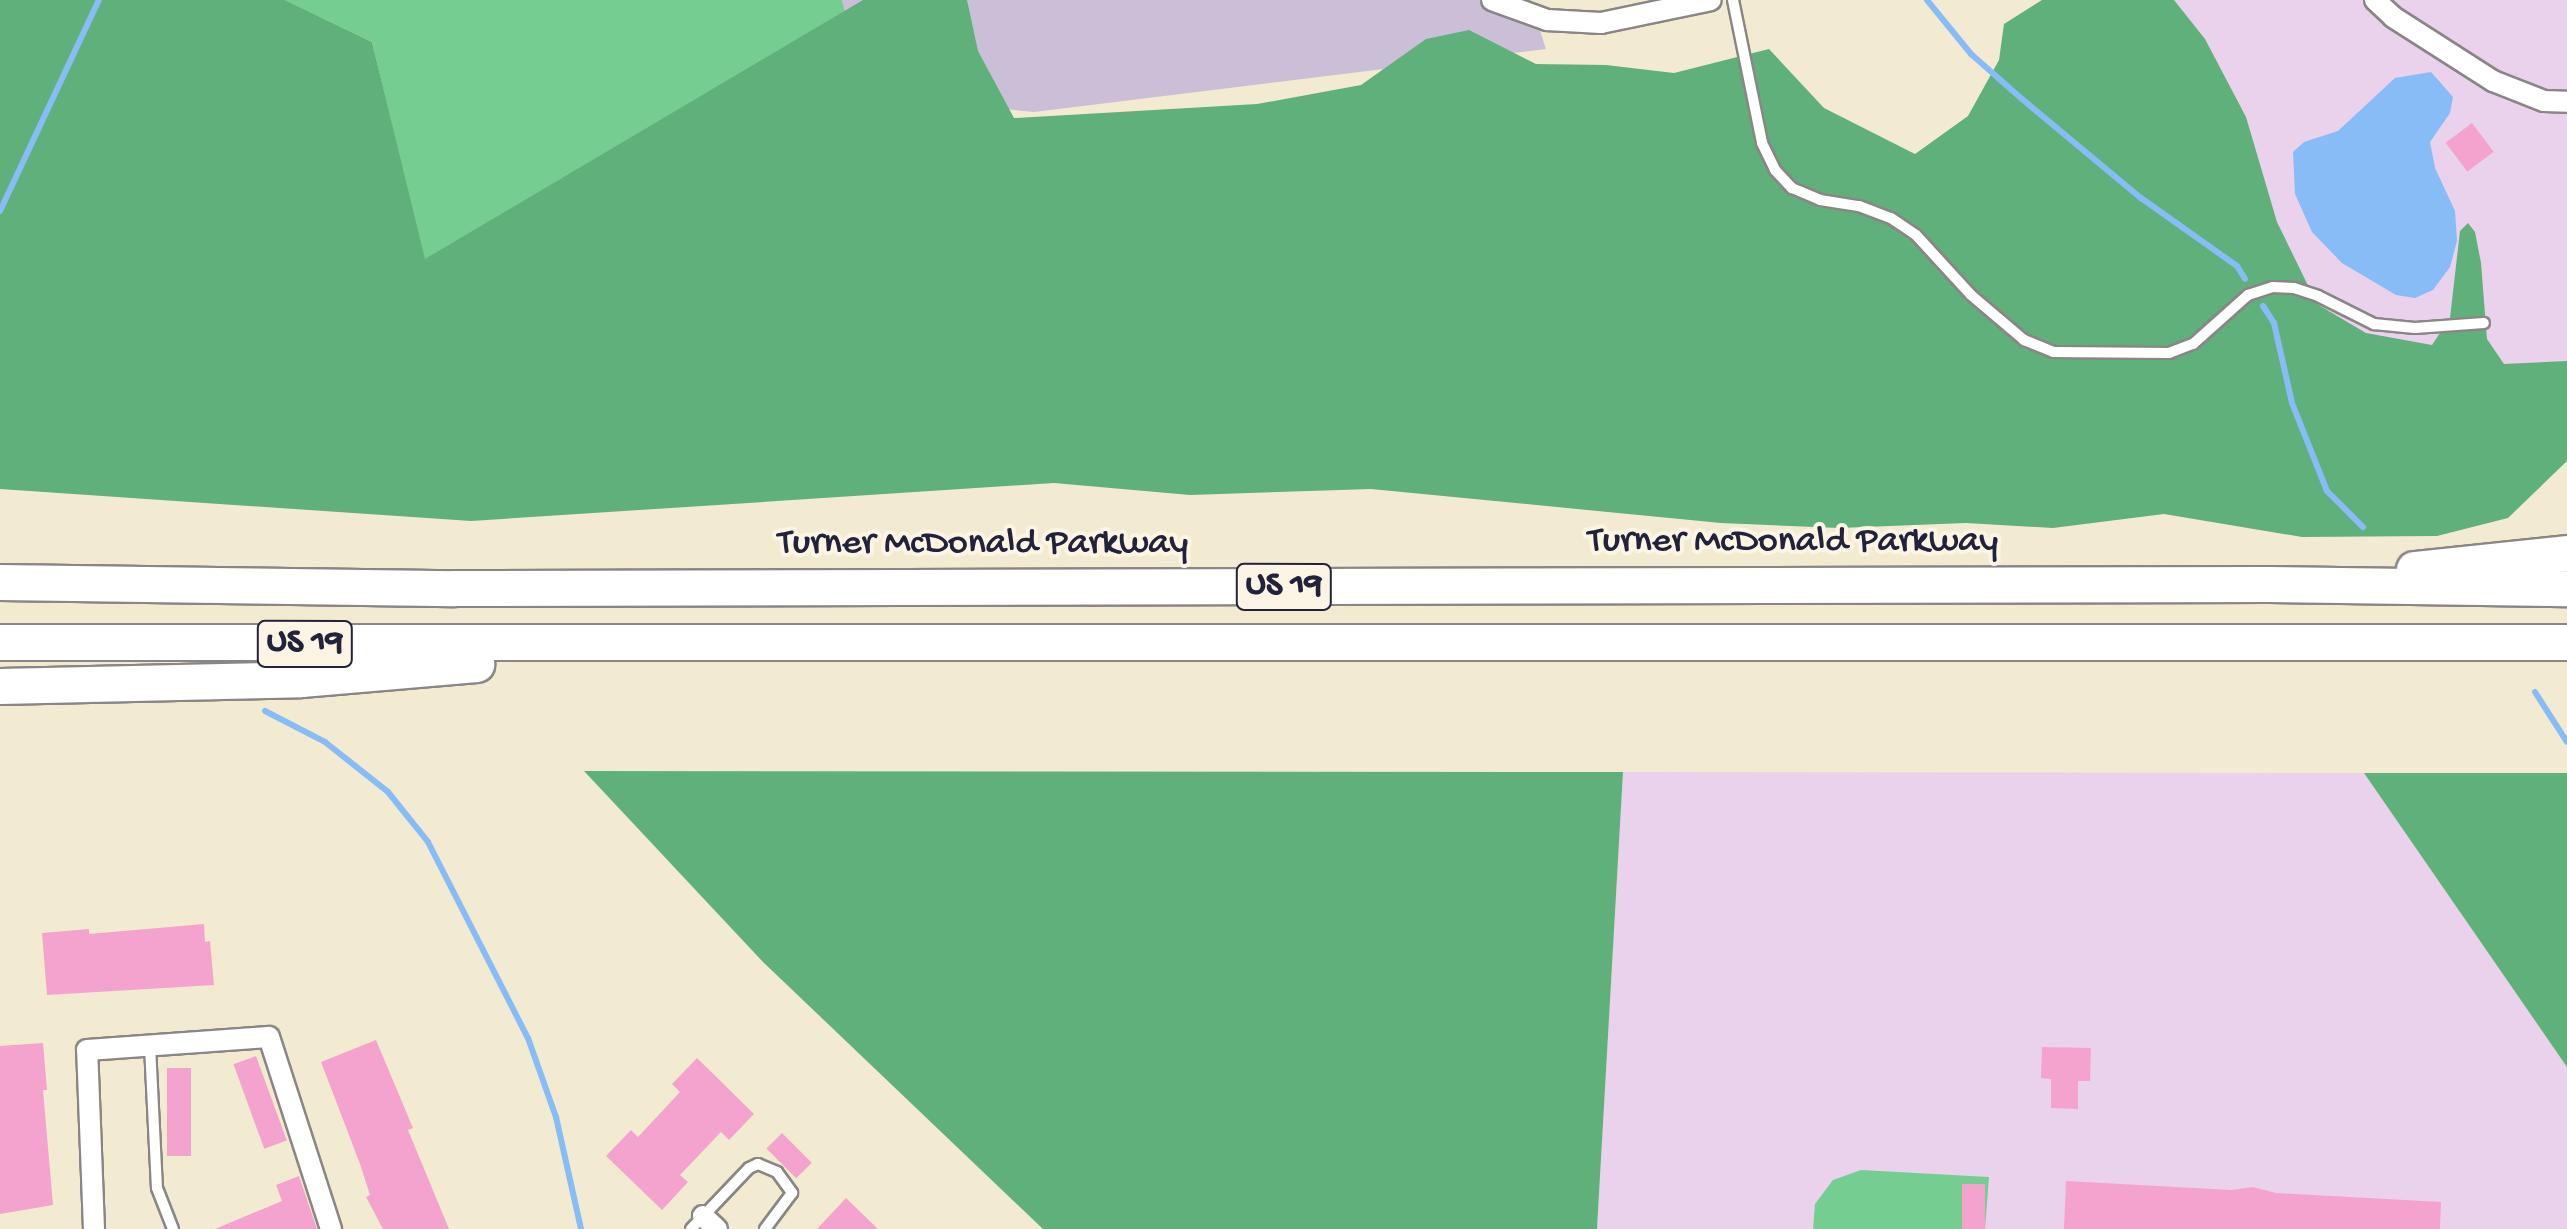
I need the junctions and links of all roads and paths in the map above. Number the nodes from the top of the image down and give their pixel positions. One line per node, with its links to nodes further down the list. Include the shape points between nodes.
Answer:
1 (1492, 0): 2 (street, via 1546,20 1601,23)
2 (1712, 0)
3 (1733, 0): 6 (lane, via 1762,143 1775,170 1792,188 1891,218 1916,235 2024,340 2053,352 2169,354 2193,344 2248,295 2273,286 2318,296 2374,324)
4 (2376, 0): 5 (street, via 2493,81 2544,101)
5 (2567, 102)
6 (2484, 323)
7 (2567, 553): 9 (highway)
8 (0, 578): 9 (highway, Turner McDonald Parkway / US 19, via 140,585)
9 (2269, 584): 10 (highway, Turner McDonald Parkway / US 19)
10 (2567, 588)
11 (0, 642): 13 (highway, US 19)
12 (2567, 642): 13 (highway, US 19)
13 (611, 645): 14 (highway, via 301,679)
14 (0, 686)
15 (150, 1046): 17 (street, via 87,1050); 18 (lane, via 157,1188); 19 (street, via 269,1037)
16 (704, 1225): 20 (lane, via 749,1168 767,1166 789,1182 792,1193)
17 (94, 1229)
18 (173, 1229)
19 (331, 1229)
20 (765, 1229)

